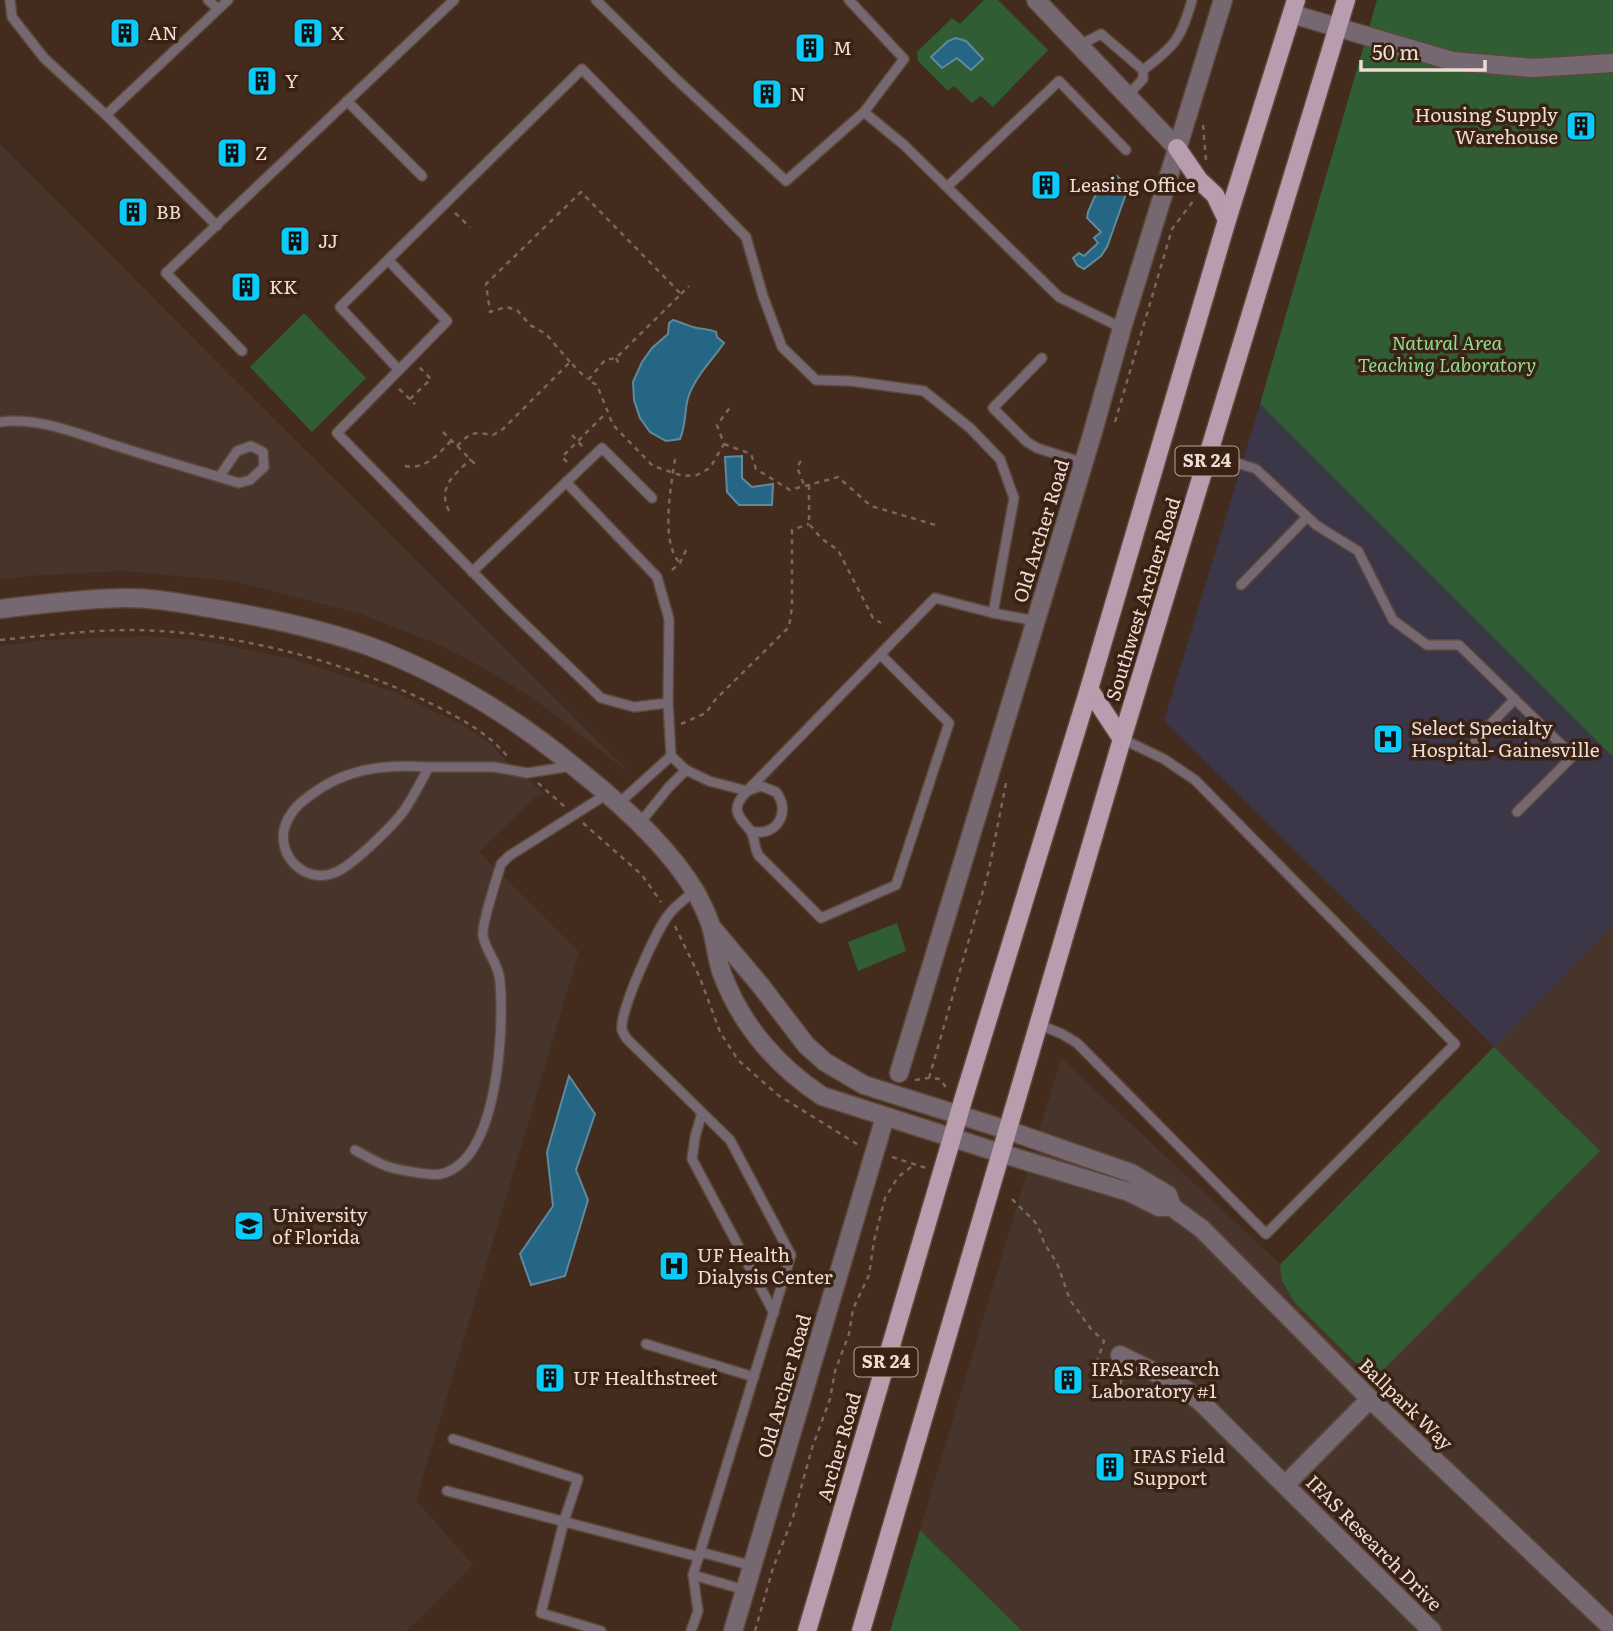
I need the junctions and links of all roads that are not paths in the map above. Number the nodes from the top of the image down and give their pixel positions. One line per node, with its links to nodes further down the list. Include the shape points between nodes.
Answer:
1 (10, 0): 20 (lane, via 12,17 44,58)
2 (208, 0): 12 (lane)
3 (228, 0): 12 (lane)
4 (454, 0): 18 (lane)
5 (596, 0): 19 (lane, via 786,181)
6 (849, 0): 19 (lane, via 904,60)
7 (1036, 0): 14 (street)
8 (1192, 0): 16 (lane, via 1174,45)
9 (1223, 0): 21 (street, Old Archer Road)
10 (1346, 0): 13 (main road, Southwest Archer Road / SR 24)
11 (1294, 7): 13 (street); 25 (main road, Southwest Archer Road / SR 24)
12 (218, 9): 20 (lane)
13 (1338, 27): 15 (street, via 1430,56 1474,64 1551,68); 33 (main road, Southwest Archer Road / SR 24)
14 (1080, 46): 16 (lane, via 1101,34); 17 (street)
15 (1613, 63)
16 (1143, 69): 17 (lane, via 1143,79)
17 (1128, 95): 21 (street)
18 (347, 101): 23 (lane); 26 (lane)
19 (864, 112): 24 (lane)
20 (106, 115): 26 (lane)
21 (1177, 148): 25 (main road, via 1215,195); 28 (street, Old Archer Road)
22 (1126, 150): 24 (lane, via 1059,81)
23 (422, 176)
24 (947, 187): 28 (lane, via 1059,297)
25 (1227, 220): 45 (main road, Southwest Archer Road / SR 24)
26 (217, 226): 29 (lane, via 166,273)
27 (388, 260): 31 (lane, via 341,307); 31 (lane, via 447,321); 42 (lane, via 582,69 746,237 782,347 816,380 924,391 970,428 1000,460 1014,498)
28 (1122, 327): 34 (street, Old Archer Road)
29 (242, 351)
30 (1042, 358): 34 (lane, via 993,408 1037,449)
31 (399, 370): 39 (lane, via 338,433)
32 (0, 422): 35 (lane, via 44,424)
33 (1209, 454): 38 (lane, via 1255,469); 48 (main road, Southwest Archer Road / SR 24)
34 (1084, 463): 43 (street, Old Archer Road)
35 (219, 477): 35 (lane, via 239,484 250,480 264,467 263,452 251,446 237,451)
36 (566, 482): 37 (lane, via 602,448); 39 (lane); 47 (lane, via 657,577 669,620)
37 (652, 498)
38 (1307, 517): 40 (lane); 46 (lane, via 1358,551 1393,620 1427,645 1459,645)
39 (472, 572): 47 (lane, via 601,698 634,707)
40 (1241, 585)
41 (0, 609): 51 (street, via 124,598 182,603 308,627 431,674 545,741)
42 (993, 613): 43 (lane); 44 (lane, via 935,598)
43 (1036, 621): 62 (street, Old Archer Road)
44 (881, 655): 54 (lane); 58 (lane, via 949,723 896,885 821,918 759,856)
45 (1089, 689): 48 (main road); 66 (main road, Southwest Archer Road / SR 24)
46 (1515, 699): 49 (lane); 56 (lane, via 1573,756)
47 (668, 703): 50 (lane)
48 (1122, 739): 61 (main road, Southwest Archer Road / SR 24); 61 (lane, via 1195,780 1455,1044 1266,1234 1077,1043)
49 (1475, 740)
50 (671, 756): 53 (lane); 55 (lane)
51 (574, 765): 52 (lane, via 527,773 494,767); 55 (street)
52 (429, 767): 52 (lane, via 405,810 348,866 320,877 305,873 287,855 285,827 292,813 332,780 398,765)
53 (686, 770): 54 (lane); 57 (lane)
54 (747, 791): 58 (lane, via 737,811); 58 (lane, via 761,786 771,789 783,808 781,820 771,830)
55 (612, 799): 57 (street); 70 (lane, via 574,815 501,864 483,934 500,978 498,1060 491,1108 468,1156 440,1174 390,1167)
56 (1517, 812)
57 (639, 824): 59 (street)
58 (751, 831)
59 (694, 891): 60 (street); 65 (lane, via 669,913 637,976 622,1031)
60 (712, 928): 63 (street, Ballpark Way, via 806,1045 843,1075); 67 (street, Ballpark Way, via 727,986 744,1020 777,1060 822,1096)
61 (1038, 1024): 68 (main road, Southwest Archer Road / SR 24)
62 (907, 1077): 63 (street); 64 (street)
63 (870, 1086): 64 (street, Ballpark Way)
64 (920, 1102): 66 (street, Ballpark Way)
65 (702, 1113): 73 (lane, via 692,1159); 73 (lane, via 730,1140 791,1255)
66 (960, 1114): 68 (street, Ballpark Way); 69 (main road, Archer Road / SR 24)
67 (886, 1117): 69 (street, Ballpark Way); 83 (street, Old Archer Road)
68 (1007, 1130): 71 (main road, SR 24); 72 (street, Ballpark Way, via 1130,1173 1168,1195)
69 (953, 1138): 71 (street, Ballpark Way); 90 (main road, Archer Road / SR 24)
70 (355, 1150)
71 (1000, 1153): 72 (street, Ballpark Way, via 1129,1192 1159,1207); 91 (main road, SR 24)
72 (1171, 1207): 77 (street, Ballpark Way, via 1228,1253)
73 (774, 1313): 76 (lane)
74 (646, 1344): 76 (lane)
75 (1120, 1355): 79 (street, IFAS Research Drive, via 1180,1385)
76 (754, 1377): 82 (lane)
77 (1370, 1399): 79 (street, IFAS Research Drive); 86 (street, Ballpark Way)
78 (453, 1439): 81 (lane, via 578,1479)
79 (1286, 1484): 92 (street, IFAS Research Drive)
80 (447, 1491): 81 (lane)
81 (564, 1521): 82 (lane); 87 (lane, via 541,1613)
82 (700, 1554): 83 (lane); 84 (lane)
83 (753, 1566): 85 (street, Old Archer Road)
84 (693, 1575): 85 (lane); 88 (lane, via 698,1611)
85 (746, 1590): 89 (street, Old Archer Road)
86 (1613, 1629)
87 (601, 1631)
88 (691, 1631)
89 (733, 1631)
90 (807, 1631)
91 (861, 1631)
92 (1432, 1631)

